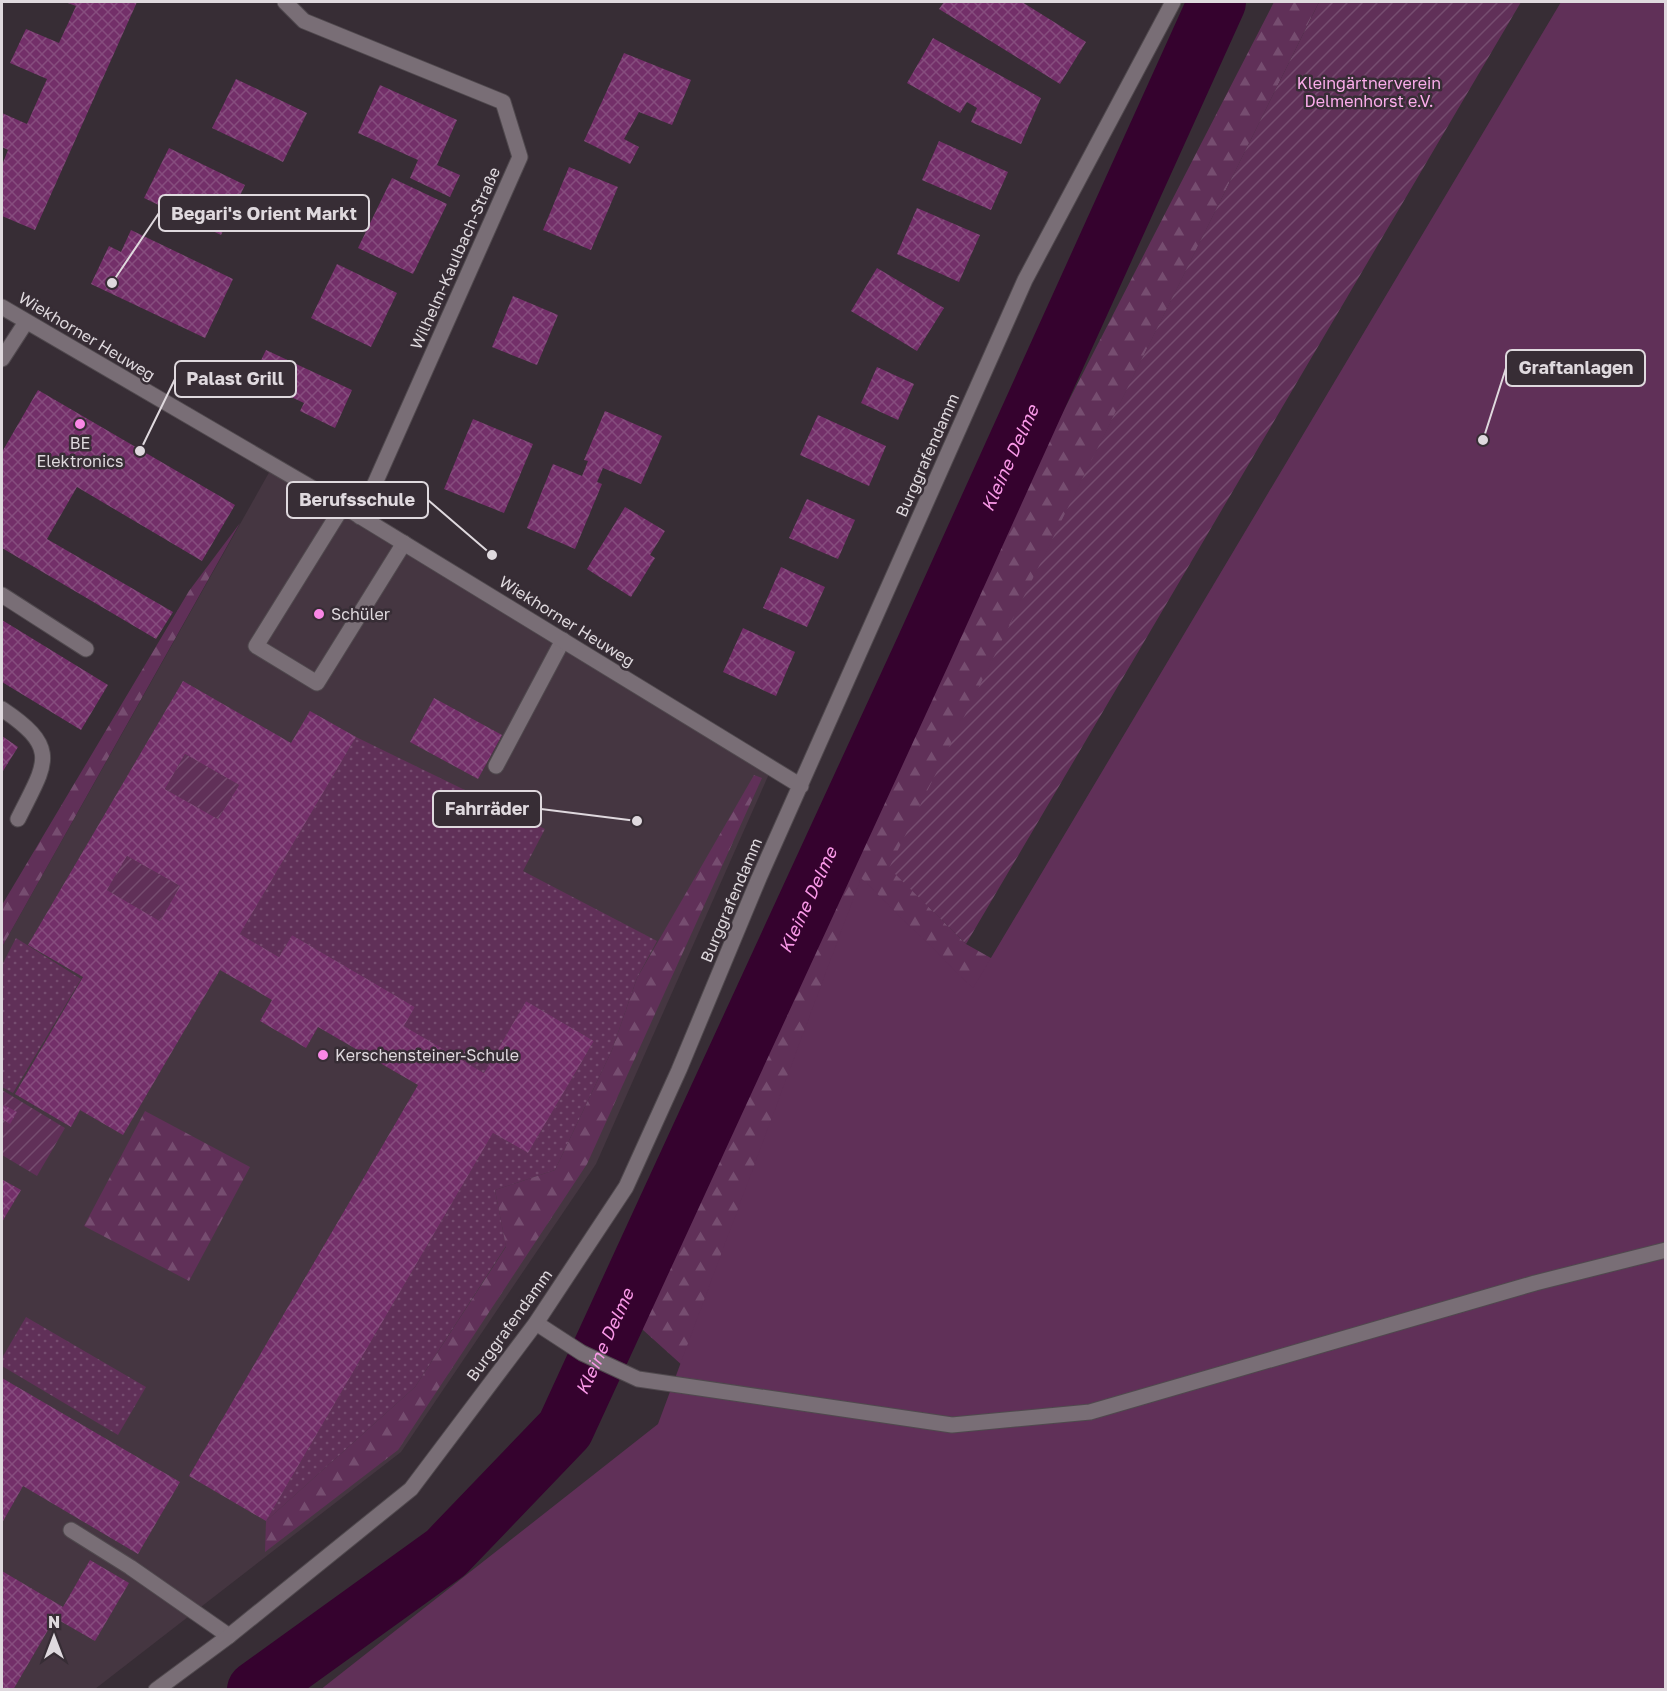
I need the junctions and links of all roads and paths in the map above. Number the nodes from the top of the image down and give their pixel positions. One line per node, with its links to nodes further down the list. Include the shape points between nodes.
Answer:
1 (285, 2): 7 (street, Wilhelm-Kaulbach-Straße, via 304,21 503,102 520,157)
2 (1173, 2): 14 (street, Burggrafendamm, via 1025,280)
3 (2, 307): 4 (street, Wiekhorner Heuweg)
4 (26, 322): 5 (street); 6 (street, Wiekhorner Heuweg)
5 (2, 359)
6 (343, 506): 7 (street, Wiekhorner Heuweg); 8 (street, via 256,646 317,683)
7 (360, 517): 8 (street, Wiekhorner Heuweg)
8 (404, 543): 10 (street, Wiekhorner Heuweg)
9 (2, 595): 11 (street)
10 (563, 640): 13 (street); 14 (street, Wiekhorner Heuweg)
11 (86, 649)
12 (2, 709): 15 (street, via 32,733 43,757 43,769)
13 (496, 766)
14 (801, 786): 17 (street, Burggrafendamm, via 626,1187)
15 (18, 819)
16 (1665, 1250): 17 (street, via 1535,1283 1090,1412 952,1425 638,1380 582,1353)
17 (536, 1323): 19 (street, Burggrafendamm, via 411,1489)
18 (71, 1530): 19 (street)
19 (229, 1636): 20 (street, Burggrafendamm)
20 (156, 1689)

